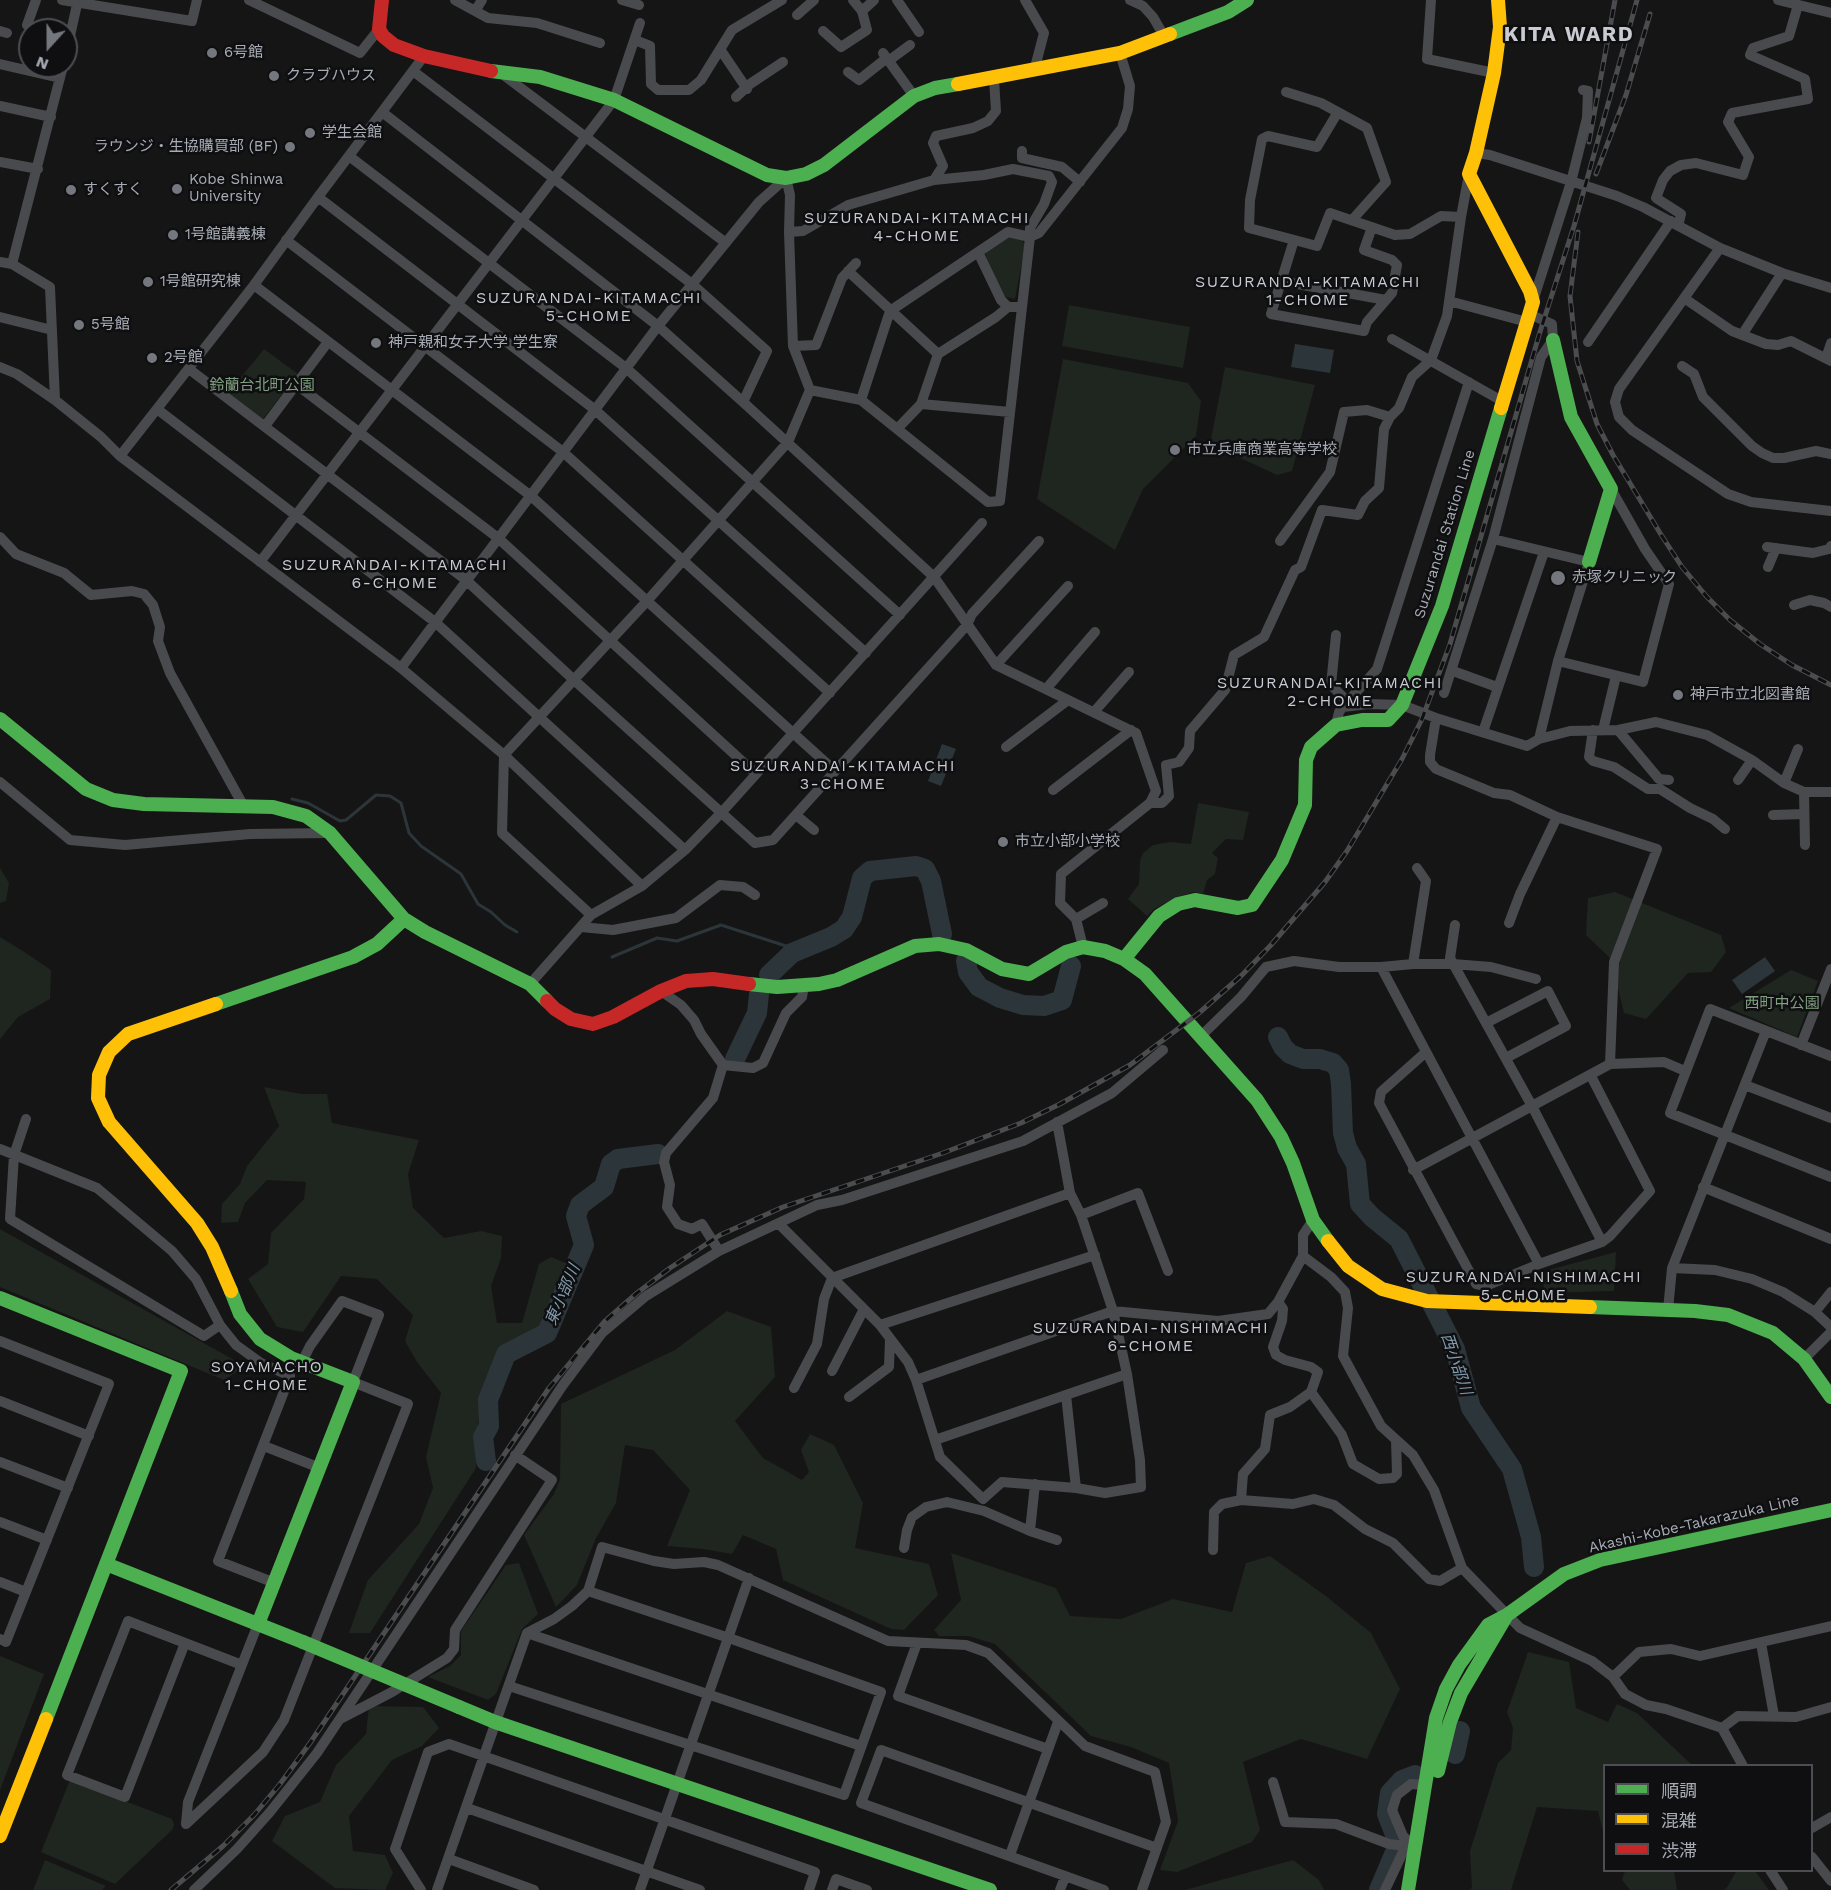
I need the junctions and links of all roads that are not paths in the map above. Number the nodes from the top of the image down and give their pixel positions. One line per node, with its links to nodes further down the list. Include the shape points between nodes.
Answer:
1 (36, 0): 27 (street)
2 (62, 0): 19 (street)
3 (197, 0): 19 (street, via 192,21)
4 (249, 0): 30 (street, via 360,53)
5 (382, 0): 30 (street)
6 (455, 0): 24 (street)
7 (482, 0): 24 (street)
8 (622, 0): 21 (street)
9 (782, 0): 37 (street, via 732,30)
10 (814, 0): 26 (street)
11 (853, 0): 23 (street)
12 (874, 0): 23 (street)
13 (897, 0): 32 (street)
14 (1025, 0): 45 (street, via 1044,33)
15 (1130, 0): 33 (street, via 1143,6)
16 (1431, 0): 48 (street, via 1427,59)
17 (1498, 0): 48 (street, via 1500,27)
18 (1778, 0): 22 (street)
19 (78, 1): 28 (street)
20 (1245, 1): 33 (street, via 1228,12)
21 (639, 5)
22 (1798, 5): 25 (street); 77 (street, via 1789,36 1753,48 1750,55 1805,79 1808,99 1732,112 1728,122 1749,157 1743,175 1696,163 1670,171 1656,198 1681,214)
23 (862, 10): 31 (street, via 867,30 841,47)
24 (475, 11): 35 (street, via 488,18 537,23)
25 (1831, 13)
26 (797, 15)
27 (30, 18)
28 (74, 18)
29 (640, 23): 34 (street)
30 (380, 29): 39 (street, via 382,36 394,45)
31 (823, 31)
32 (919, 32)
33 (1164, 36): 38 (street)
34 (635, 40): 37 (street, via 650,46 651,84 658,90 688,90 701,80); 56 (street)
35 (600, 42)
36 (910, 45): 40 (street)
37 (720, 49): 51 (street)
38 (1120, 52): 45 (street); 71 (street, via 1130,86 1128,109 1122,128)
39 (424, 56): 44 (street); 46 (street)
40 (885, 56): 47 (street, via 859,80); 54 (street)
41 (783, 62): 51 (street)
42 (0, 64): 43 (street)
43 (18, 68)
44 (413, 71): 58 (street); 68 (street)
45 (1034, 71): 50 (street)
46 (501, 72): 56 (street, via 540,77); 61 (street)
47 (848, 72)
48 (1494, 73): 63 (street)
49 (60, 78): 60 (street)
50 (994, 79): 54 (street, via 935,88); 70 (street, via 996,111 988,121 936,136 933,143 943,166)
51 (747, 89): 55 (street)
52 (1583, 90): 72 (street, via 1588,91 1587,118)
53 (1286, 93): 59 (street)
54 (914, 96): 69 (street, via 824,165)
55 (736, 97)
56 (614, 100): 61 (street); 69 (street, via 767,175)
57 (0, 105): 60 (street)
58 (382, 112): 64 (street); 76 (street)
59 (1338, 112): 75 (street, via 1367,128 1386,182); 82 (street, via 1317,147 1268,136 1262,139 1250,200 1250,228)
60 (51, 117): 66 (street)
61 (585, 137): 68 (street); 83 (street)
62 (1022, 151): 71 (street, via 1022,158 1062,167)
63 (1476, 153): 67 (street); 72 (street)
64 (349, 156): 73 (street); 87 (street)
65 (0, 162): 66 (street)
66 (38, 169): 88 (street)
67 (1469, 174): 74 (street); 101 (street, via 1530,291)
68 (554, 178): 76 (street); 91 (street)
69 (786, 178): 79 (street, via 790,195); 83 (street, via 759,202)
70 (934, 180): 79 (street, via 848,205 803,231); 80 (street, via 1013,169 1049,176 1052,182 1030,228)
71 (1080, 182): 80 (street, via 1039,233)
72 (1571, 182): 77 (street, via 1617,196); 101 (street)
73 (318, 197): 81 (street); 97 (street)
74 (1461, 218): 78 (street, via 1440,216 1410,234 1395,235); 96 (street)
75 (1352, 220): 78 (street); 82 (street, via 1330,213 1317,246)
76 (520, 221): 87 (street); 103 (street)
77 (1674, 224): 84 (street); 109 (street)
78 (1372, 227): 95 (street, via 1364,250 1397,265 1392,293)
79 (789, 232): 112 (street)
80 (1030, 237): 85 (street, via 1008,232); 99 (street)
81 (286, 240): 92 (street); 111 (street)
82 (1294, 240): 90 (street)
83 (726, 243): 91 (street)
84 (1720, 248): 89 (street); 94 (street)
85 (978, 252): 98 (street); 100 (street)
86 (0, 262): 88 (street)
87 (489, 262): 97 (street); 118 (street)
88 (12, 264): 104 (street, via 50,287)
89 (1782, 273): 93 (street); 105 (street)
90 (1281, 281): 95 (street); 95 (street, via 1271,314 1364,331)
91 (692, 284): 103 (street); 127 (street, via 767,351)
92 (254, 285): 108 (street); 119 (street)
93 (1831, 288)
94 (1684, 298): 105 (street); 144 (street, via 1619,389 1615,402 1619,417 1632,430 1728,494 1750,502)
95 (1386, 300)
96 (1449, 301): 101 (street); 114 (street)
97 (457, 304): 111 (street); 130 (street)
98 (1008, 307): 99 (street); 113 (street)
99 (1021, 308): 131 (street)
100 (890, 311): 112 (street, via 852,267 842,278 816,345); 113 (street); 125 (street)
101 (1530, 313): 107 (street, via 1552,324); 126 (street, Suzurandai Station Line)
102 (0, 317): 104 (street)
103 (658, 326): 118 (street); 127 (street)
104 (52, 330): 124 (street)
105 (1742, 335): 115 (street, via 1766,344 1791,341)
106 (1392, 339): 114 (street)
107 (1553, 340): 142 (street, via 1571,417); 150 (street, via 1541,357)
108 (328, 342): 121 (street); 122 (street)
109 (1588, 342)
110 (1831, 343): 115 (street)
111 (425, 346): 122 (street); 137 (street)
112 (793, 346): 123 (street)
113 (938, 354): 128 (street)
114 (1431, 360): 120 (street); 132 (street, via 1412,377 1399,408)
115 (1829, 360)
116 (1682, 366): 138 (street, via 1694,374 1702,397 1762,453 1773,458 1816,451)
117 (0, 367): 124 (street)
118 (626, 368): 130 (street); 141 (street)
119 (189, 369): 129 (street); 133 (street)
120 (1469, 382): 126 (street); 184 (street, via 1377,669)
121 (297, 385): 133 (street); 135 (street)
122 (393, 390): 135 (street); 143 (street)
123 (810, 390): 125 (street); 136 (street)
124 (55, 400): 139 (street)
125 (861, 400): 134 (street)
126 (1502, 401): 185 (street, Suzurandai Station Line, via 1442,606)
127 (743, 402): 136 (street)
128 (921, 404): 131 (street); 134 (street)
129 (157, 409): 139 (street); 145 (street)
130 (594, 409): 137 (street); 146 (street)
131 (1010, 412): 134 (street, via 1000,501 988,502)
132 (1390, 417): 151 (street, via 1367,410 1344,412 1330,472); 210 (street, via 1384,429 1379,488 1365,501 1358,515 1322,510 1301,567 1295,570 1264,637 1234,655 1225,690 1190,731 1189,748 1179,762 1166,765 1169,796 1162,804)
133 (265, 426): 140 (street)
134 (897, 429)
135 (359, 434): 140 (street); 149 (street)
136 (788, 442): 141 (street); 159 (street)
137 (563, 452): 143 (street); 155 (street)
138 (1831, 454)
139 (120, 456): 156 (street)
140 (328, 475): 145 (street); 160 (street)
141 (753, 482): 146 (street); 165 (street)
142 (1611, 489): 157 (street); 177 (street, via 1669,584 1643,682)
143 (531, 496): 149 (street); 162 (street)
144 (1831, 511)
145 (295, 517): 156 (street); 166 (street)
146 (719, 521): 155 (street); 171 (street)
147 (982, 523): 159 (street)
148 (0, 537): 211 (street, via 16,554 64,573 91,595 132,591 144,594 153,605 160,627 158,641 170,673)
149 (498, 538): 160 (street); 170 (street)
150 (1493, 539): 154 (street); 175 (street)
151 (1280, 540)
152 (1039, 541): 167 (street)
153 (1831, 546): 158 (street, via 1813,553 1771,548)
154 (1544, 552): 157 (street); 179 (street)
155 (684, 560): 162 (street); 181 (street)
156 (260, 562): 174 (street)
157 (1589, 562): 172 (street)
158 (1768, 567)
159 (934, 577): 165 (street); 167 (street)
160 (466, 580): 166 (street); 178 (street)
161 (1068, 586): 173 (street)
162 (648, 601): 170 (street); 195 (street)
163 (1794, 605): 164 (street, via 1809,600)
164 (1831, 607)
165 (900, 615): 171 (street)
166 (435, 622): 174 (street); 187 (street)
167 (967, 625): 173 (street); 201 (street)
168 (1095, 632): 180 (street)
169 (1336, 635): 184 (street, via 1331,685)
170 (610, 641): 178 (street); 202 (street)
171 (866, 653): 181 (street)
172 (1558, 661): 177 (street); 196 (street)
173 (996, 664): 180 (street)
174 (401, 668): 199 (street)
175 (1453, 671): 179 (street); 182 (street)
176 (1129, 672): 186 (street)
177 (1616, 676): 192 (street)
178 (574, 680): 187 (street); 212 (street)
179 (1497, 687): 194 (street)
180 (1046, 689): 183 (street)
181 (830, 693): 195 (street)
182 (1444, 693)
183 (1068, 700): 186 (street); 197 (street)
184 (1346, 704): 185 (street); 190 (street)
185 (1402, 705): 188 (street); 190 (street, via 1389,720)
186 (1094, 712): 191 (street)
187 (540, 717): 199 (street); 221 (street)
188 (1436, 718): 194 (street); 216 (street, via 1430,755 1436,768)
189 (0, 719): 211 (street, via 86,789 113,800)
190 (1336, 725): 233 (street, via 1311,747 1306,760 1305,805 1282,860 1252,905 1238,908 1194,900 1178,904 1159,916)
191 (1131, 730): 207 (street); 210 (street, via 1136,733 1156,791)
192 (1598, 730): 193 (street); 196 (street, via 1570,731); 217 (street, via 1589,757 1593,761 1614,767 1648,789 1660,789)
193 (1618, 730): 200 (street, via 1656,723 1707,735); 203 (street, via 1659,778)
194 (1483, 732): 196 (street, via 1527,746)
195 (794, 733): 201 (street); 202 (street)
196 (1539, 739)
197 (1006, 747)
198 (1798, 749): 206 (street)
199 (504, 755): 223 (street); 226 (street, via 502,833)
200 (1752, 760): 204 (street); 206 (street)
201 (835, 771): 214 (street)
202 (756, 774): 212 (street)
203 (1669, 780)
204 (1738, 780)
205 (0, 782): 219 (street, via 70,840 125,845 250,834)
206 (1785, 783): 208 (street)
207 (1053, 790)
208 (1804, 792): 209 (street); 213 (street)
209 (1831, 792)
210 (1150, 803): 228 (street, via 1061,874 1060,903)
211 (243, 805): 219 (street, via 273,807 306,816)
212 (722, 812): 214 (street, via 755,843 773,840); 221 (street)
213 (1804, 814): 215 (street); 220 (street)
214 (796, 815): 218 (street)
215 (1773, 815)
216 (1557, 817): 229 (street); 251 (street, via 1657,849 1614,962)
217 (1725, 829)
218 (814, 830)
219 (330, 833): 227 (street)
220 (1804, 845)
221 (685, 850): 223 (street)
222 (1417, 868): 234 (street, via 1426,881)
223 (642, 886): 226 (street)
224 (755, 895): 231 (street, via 743,887 720,885 676,918 613,930)
225 (1103, 903): 228 (street)
226 (591, 915): 231 (street)
227 (404, 918): 239 (street); 295 (street, via 377,944 353,957 128,1034 110,1052 99,1075 98,1098 109,1122 197,1223 212,1247 240,1314 260,1339)
228 (1076, 919): 232 (street)
229 (1509, 923)
230 (1455, 925): 235 (street, via 1450,958)
231 (580, 927): 239 (street)
232 (1083, 947): 233 (street); 240 (street, via 1066,952 1029,974 1002,969 966,950 939,944 915,946 837,980)
233 (1125, 959): 245 (street, via 1145,974)
234 (1413, 964): 235 (street); 236 (street)
235 (1454, 964): 238 (street, via 1499,968); 243 (street)
236 (1381, 967): 245 (street, via 1294,961 1266,967); 248 (street)
237 (1831, 969): 242 (street)
238 (1536, 979)
239 (530, 984): 241 (street, via 555,1009 571,1019 593,1024)
240 (804, 986): 241 (street, via 777,987 713,979 686,981); 252 (street, via 802,997 786,1013 763,1063 753,1068)
241 (661, 991): 252 (street, via 694,1020)
242 (1826, 994): 246 (street)
243 (1486, 1023): 250 (street); 250 (street, via 1548,991 1566,1026)
244 (1766, 1031): 246 (street); 253 (street, via 1710,1009); 255 (street)
245 (1200, 1037): 269 (street, via 1257,1100 1281,1137)
246 (1801, 1045): 249 (street)
247 (1163, 1050): 259 (street, via 1112,1093)
248 (1425, 1052): 261 (street); 264 (street, via 1381,1092 1379,1103)
249 (1831, 1056)
250 (1506, 1059): 256 (street)
251 (1610, 1064): 253 (street, via 1664,1062); 254 (street)
252 (723, 1065): 273 (street, via 713,1098 666,1153 664,1162 670,1185 668,1207 678,1224 692,1229 702,1224)
253 (1685, 1071): 260 (street, via 1670,1113)
254 (1590, 1076): 256 (street); 272 (street, via 1650,1191)
255 (1745, 1085): 257 (street); 260 (street)
256 (1532, 1106): 261 (street); 272 (street)
257 (1831, 1118)
258 (26, 1119): 263 (street)
259 (1057, 1122): 267 (street); 270 (street, via 1023,1141 817,1205)
260 (1724, 1135): 265 (street); 266 (street)
261 (1472, 1139): 264 (street); 276 (street)
262 (0, 1149): 263 (street)
263 (14, 1155): 289 (street, via 97,1188 121,1207 172,1251 196,1280); 289 (street, via 10,1219 204,1336)
264 (1413, 1170): 280 (street, via 1476,1284)
265 (1831, 1177)
266 (1703, 1187): 271 (street); 277 (street)
267 (1071, 1193): 268 (street); 279 (street)
268 (1082, 1215): 274 (street); 278 (street, via 1138,1193)
269 (1313, 1220): 275 (street, via 1303,1235); 284 (street, via 1348,1266 1382,1289 1428,1301)
270 (779, 1224): 273 (street); 279 (street)
271 (1831, 1239)
272 (1602, 1242): 276 (street)
273 (719, 1251): 311 (street, via 646,1296 602,1333)
274 (1095, 1255): 287 (street); 290 (street)
275 (1303, 1257): 283 (street); 309 (street, via 1345,1292 1348,1308 1343,1356 1381,1426)
276 (1539, 1264): 280 (street)
277 (1672, 1268): 286 (street); 288 (street, via 1715,1270 1752,1279)
278 (1168, 1271)
279 (832, 1278): 285 (street); 301 (street, via 824,1299 818,1344)
280 (1486, 1286): 284 (street)
281 (1831, 1292): 288 (street)
282 (0, 1298): 325 (street, via 181,1371)
283 (1278, 1302): 287 (street, via 1268,1314 1218,1321); 302 (street, via 1283,1309 1282,1321 1273,1347 1276,1355 1317,1372)
284 (1496, 1305): 286 (street)
285 (864, 1309): 290 (street); 297 (street)
286 (1668, 1310): 294 (street, via 1728,1315 1773,1333)
287 (1113, 1311): 298 (street); 299 (street)
288 (1815, 1312): 291 (street)
289 (220, 1325): 310 (street, via 236,1345 261,1363 290,1376)
290 (880, 1325): 292 (street)
291 (1831, 1330): 294 (street)
292 (890, 1339): 296 (street); 299 (street)
293 (0, 1341): 307 (street, via 109,1384)
294 (1804, 1359): 305 (street)
295 (302, 1362): 300 (street); 300 (street, via 342,1301 379,1315)
296 (889, 1367): 299 (street); 304 (street)
297 (832, 1371)
298 (1127, 1374): 303 (street); 316 (street, via 1141,1487 1106,1493)
299 (914, 1376): 308 (street)
300 (353, 1382): 313 (street); 341 (street, via 408,1404 404,1415 284,1720 263,1752 186,1824 188,1802)
301 (794, 1388)
302 (1311, 1392): 309 (street, via 1342,1435 1353,1464 1379,1479 1397,1474); 317 (street, via 1270,1415 1265,1449 1244,1474)
303 (1066, 1395): 308 (street); 316 (street)
304 (849, 1396)
305 (1831, 1397)
306 (0, 1401): 307 (street)
307 (88, 1436): 315 (street)
308 (934, 1440): 314 (street, via 940,1457 983,1499 1002,1482)
309 (1396, 1440): 326 (street, via 1413,1455 1434,1490)
310 (264, 1446): 313 (street); 329 (street, via 218,1560)
311 (515, 1455): 347 (street); 347 (street, via 552,1480 455,1630 454,1649 447,1658 392,1692)
312 (0, 1462): 315 (street)
313 (320, 1468): 329 (street)
314 (1035, 1484): 316 (street); 320 (street)
315 (68, 1488): 321 (street)
316 (1076, 1488)
317 (1241, 1500): 324 (street, via 1222,1504 1214,1512); 326 (street, via 1293,1504 1314,1499 1334,1504 1365,1529 1394,1543 1429,1579 1440,1581)
318 (1831, 1510): 332 (street, Akashi-Kobe-Takarazuka Line, via 1600,1560 1564,1574)
319 (0, 1522): 321 (street)
320 (1030, 1531): 322 (street); 323 (street, via 984,1511 947,1502 926,1507 912,1517)
321 (47, 1540): 331 (street)
322 (1057, 1540)
323 (904, 1548)
324 (1213, 1550)
325 (106, 1564): 333 (street); 364 (street)
326 (1462, 1568): 332 (street)
327 (749, 1578): 330 (street, via 704,1562 654,1561 602,1547); 336 (street); 338 (street, via 888,1641)
328 (0, 1582): 331 (street)
329 (274, 1583): 333 (street)
330 (588, 1591): 335 (street, via 554,1619); 336 (street)
331 (26, 1592): 337 (street, via 6,1642)
332 (1507, 1615): 342 (street, via 1520,1628 1592,1661); 358 (street, Akashi-Kobe-Takarazuka Line, via 1488,1625 1446,1689 1436,1718); 389 (street, Akashi-Kobe-Takarazuka Line, via 1461,1693 1450,1722 1440,1758)
333 (258, 1624): 341 (street); 348 (street, bridge)
334 (1831, 1626): 340 (street)
335 (527, 1633): 343 (street); 344 (street)
336 (729, 1638): 344 (street); 352 (street, via 881,1692)
337 (0, 1639)
338 (917, 1642): 349 (street, via 966,1645 988,1653); 353 (street, via 898,1696)
339 (184, 1643): 339 (street, via 128,1622 67,1775 124,1797); 341 (street)
340 (1761, 1643): 342 (street, via 1700,1656 1671,1648 1639,1652); 346 (street)
341 (242, 1665)
342 (1613, 1677): 350 (street, via 1625,1694 1646,1705)
343 (509, 1686): 348 (street); 351 (street)
344 (709, 1693): 351 (street); 352 (street)
345 (1831, 1707): 346 (street, via 1796,1717)
346 (1773, 1716): 350 (street, via 1738,1716)
347 (340, 1719): 374 (street, via 270,1812)
348 (495, 1722): 354 (street); 357 (street)
349 (1058, 1722): 353 (street); 366 (street, via 1085,1746 1155,1772 1166,1821)
350 (1722, 1728): 355 (street)
351 (690, 1744): 352 (street, via 844,1795); 357 (street)
352 (861, 1746)
353 (1048, 1749): 359 (street)
354 (484, 1756): 360 (street); 362 (street); 375 (street, via 449,1744 428,1752 395,1849)
355 (1738, 1764)
356 (1273, 1782): 365 (street, via 1285,1822 1336,1824 1389,1844)
357 (676, 1783): 362 (street); 383 (street)
358 (1424, 1785): 365 (street, Akashi-Kobe-Takarazuka Line); 365 (street, via 1411,1784 1397,1795 1392,1810 1403,1836)
359 (1029, 1803): 366 (street); 367 (street); 367 (street, via 880,1750 861,1803)
360 (466, 1808): 369 (street); 370 (street)
361 (1831, 1817): 363 (street)
362 (665, 1820): 370 (street); 380 (street, via 815,1872)
363 (1813, 1827)
364 (0, 1836)
365 (1415, 1847): 387 (street, via 1402,1852); 388 (street, Akashi-Kobe-Takarazuka Line)
366 (1157, 1848): 386 (street)
367 (1010, 1855): 372 (street)
368 (1813, 1858): 373 (street)
369 (449, 1859): 376 (street); 377 (street)
370 (646, 1871): 378 (street); 379 (street)
371 (1771, 1872): 390 (street)
372 (1065, 1877): 384 (street); 385 (street)
373 (1831, 1881)
374 (194, 1890)
375 (421, 1890)
376 (437, 1890)
377 (534, 1890)
378 (640, 1890)
379 (700, 1890)
380 (809, 1890)
381 (831, 1890): 382 (street, via 836,1879)
382 (867, 1890)
383 (990, 1890)
384 (1060, 1890)
385 (1104, 1890)
386 (1142, 1890)
387 (1385, 1890)
388 (1408, 1890)
389 (1421, 1890)
390 (1783, 1890)

